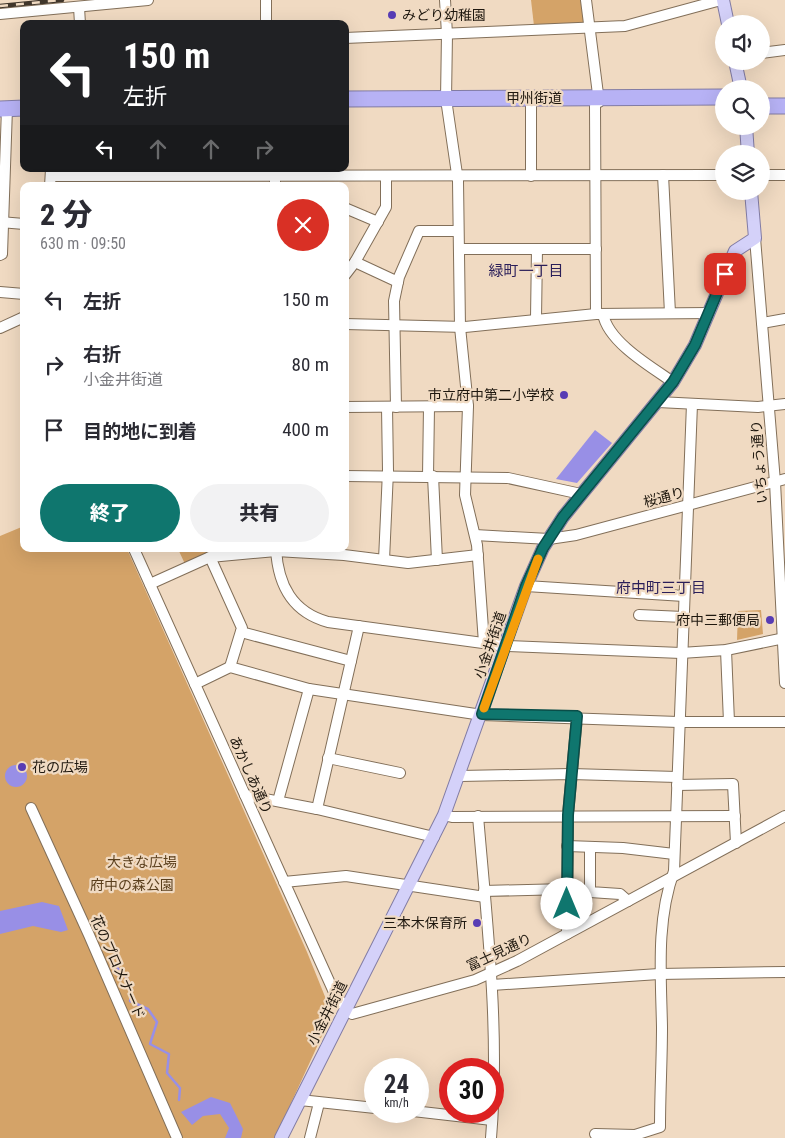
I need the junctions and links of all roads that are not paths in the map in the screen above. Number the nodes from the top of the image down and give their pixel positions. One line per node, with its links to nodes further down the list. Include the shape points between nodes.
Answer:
1 (148, 0): 6 (street)
2 (266, 0): 10 (street)
3 (445, 0): 12 (street)
4 (586, 0): 11 (street)
5 (722, 0): 8 (main road); 11 (street, via 626,26)
6 (79, 7): 7 (street); 9 (street)
7 (0, 14)
8 (726, 15)
9 (80, 20)
10 (266, 20)
11 (590, 27): 12 (street); 22 (street)
12 (447, 34): 13 (street); 21 (street)
13 (349, 38)
14 (785, 50): 15 (street)
15 (770, 52)
16 (715, 97): 22 (highway, 甲州街道)
17 (770, 97): 18 (highway)
18 (785, 97)
19 (349, 99): 21 (highway, 甲州街道)
20 (20, 101): 23 (highway)
21 (447, 102): 22 (highway, 甲州街道); 24 (highway, 甲州街道); 25 (highway, 甲州街道); 36 (street)
22 (598, 103): 25 (highway, 甲州街道); 26 (highway, 甲州街道); 30 (street)
23 (2, 106): 29 (highway); 44 (street)
24 (349, 106)
25 (531, 106): 37 (street)
26 (715, 106)
27 (770, 106): 28 (highway)
28 (785, 106)
29 (20, 108)
30 (596, 175): 31 (street); 37 (street); 51 (street)
31 (662, 175): 32 (street); 58 (street)
32 (715, 175)
33 (770, 175): 34 (street)
34 (785, 175)
35 (386, 176): 36 (street); 39 (street); 45 (street, via 386,207)
36 (457, 176): 37 (street); 47 (street)
37 (531, 176)
38 (50, 177): 40 (street)
39 (275, 177): 41 (street)
40 (160, 181): 41 (street)
41 (227, 181)
42 (752, 200): 48 (main road)
43 (349, 210): 45 (street)
44 (2, 222): 46 (street); 52 (street)
45 (378, 222): 53 (street)
46 (20, 224)
47 (458, 231): 49 (street); 55 (street, via 419,231)
48 (755, 238): 59 (main road, 小金井街道, via 735,251); 64 (street, いちょう通り)
49 (459, 249): 50 (street); 67 (street)
50 (536, 249): 51 (street); 63 (street)
51 (596, 249): 60 (street)
52 (0, 254)
53 (355, 262): 54 (street); 55 (street)
54 (349, 270)
55 (398, 282): 66 (street)
56 (0, 292): 57 (street)
57 (20, 294)
58 (670, 313): 59 (street); 60 (street)
59 (709, 313): 69 (main road, 小金井街道)
60 (600, 314): 63 (street); 69 (street, via 623,345)
61 (20, 319): 68 (street)
62 (785, 319): 64 (street)
63 (536, 320): 67 (street)
64 (762, 323): 74 (street, いちょう通り)
65 (349, 324): 66 (street)
66 (394, 326): 67 (street); 76 (street)
67 (460, 327): 73 (street)
68 (0, 328)
69 (673, 382): 70 (main road, 小金井街道)
70 (658, 402): 71 (street); 83 (main road, 小金井街道)
71 (692, 404): 74 (street); 84 (street)
72 (785, 404): 74 (street)
73 (468, 406): 77 (street); 81 (street)
74 (768, 406): 82 (street, いちょう通り)
75 (349, 407): 76 (street)
76 (392, 407): 77 (street); 79 (street)
77 (428, 407): 80 (street)
78 (349, 476): 79 (street)
79 (387, 476): 80 (street); 94 (street)
80 (431, 476): 81 (street); 95 (street)
81 (465, 476): 83 (street, via 508,478); 85 (street, via 465,495)
82 (780, 481): 84 (street, 桜通り); 91 (street, いちょう通り)
83 (581, 494): 86 (main road, 小金井街道)
84 (690, 505): 86 (street, 桜通り); 98 (street)
85 (475, 535): 86 (street, 桜通り); 92 (street)
86 (549, 539): 97 (main road, 小金井街道)
87 (135, 552): 96 (street, あかしあ通り)
88 (257, 552): 93 (street)
89 (276, 552): 101 (street, via 281,580 296,605 318,619)
90 (298, 552): 94 (street)
91 (782, 554): 103 (street, いちょう通り)
92 (478, 555): 95 (street); 104 (street)
93 (210, 557): 96 (street); 102 (street)
94 (384, 560): 95 (street, via 408,563)
95 (437, 560)
96 (150, 584): 110 (street, あかしあ通り)
97 (526, 586): 98 (street); 105 (main road, 小金井街道)
98 (684, 596): 100 (street)
99 (639, 615): 100 (street)
100 (683, 617): 107 (street)
101 (359, 626): 104 (street); 108 (street)
102 (241, 632): 108 (street); 109 (street)
103 (784, 638): 106 (street); 111 (street, いちょう通り)
104 (484, 643): 105 (street)
105 (505, 646): 107 (street); 114 (main road, 小金井街道)
106 (726, 650): 107 (street); 117 (street)
107 (681, 653): 116 (street)
108 (351, 661): 113 (street)
109 (230, 667): 110 (street); 112 (street)
110 (195, 684): 124 (street, あかしあ通り)
111 (785, 684)
112 (309, 690): 113 (street); 125 (street)
113 (343, 694): 114 (street); 119 (street)
114 (482, 714): 115 (street); 122 (main road, 小金井街道)
115 (577, 716): 116 (street); 121 (street)
116 (678, 722): 117 (street); 123 (street)
117 (730, 722): 118 (street)
118 (785, 722)
119 (328, 758): 120 (street); 127 (street)
120 (400, 773)
121 (571, 774): 122 (street); 123 (street); 129 (street)
122 (460, 776): 128 (main road, 小金井街道)
123 (677, 781): 130 (street); 132 (street, via 733,784)
124 (245, 795): 125 (street); 140 (street, あかしあ通り)
125 (278, 801): 127 (street)
126 (31, 808): 158 (street, 花のプロメナード)
127 (317, 809): 134 (street)
128 (444, 815): 131 (street); 134 (main road, 小金井街道)
129 (568, 815): 130 (street); 131 (street); 136 (street)
130 (676, 815): 132 (street); 138 (street)
131 (478, 816): 143 (street)
132 (735, 816): 135 (street)
133 (785, 816): 135 (street, 富士見通り)
134 (434, 837): 141 (main road, 小金井街道)
135 (736, 842): 139 (street, 富士見通り)
136 (567, 846): 137 (street); 142 (street)
137 (590, 847): 138 (street); 144 (street, via 590,892 620,894)
138 (674, 854): 139 (street)
139 (672, 877): 144 (street, 富士見通り); 148 (street, via 661,937)
140 (284, 882): 141 (street, via 346,876); 150 (street, あかしあ通り, via 333,990)
141 (408, 886): 143 (street); 150 (main road, 小金井街道)
142 (567, 889): 143 (street); 145 (street)
143 (484, 894): 147 (street)
144 (628, 901): 145 (street, 富士見通り)
145 (567, 934): 147 (street, 富士見通り)
146 (785, 972): 148 (street)
147 (490, 973): 149 (street); 150 (street, 富士見通り, via 462,984 352,1014)
148 (659, 974): 149 (street); 157 (street, via 662,1027 660,1126)
149 (492, 985): 151 (street)
150 (346, 1010): 152 (main road, 小金井街道)
151 (492, 1058)
152 (300, 1100): 153 (street); 159 (main road, 小金井街道)
153 (320, 1103): 154 (street); 160 (street)
154 (364, 1107)
155 (492, 1123): 161 (street)
156 (596, 1134): 157 (street)
157 (635, 1136)
158 (177, 1138)
159 (281, 1138)
160 (310, 1138)
161 (491, 1138)

